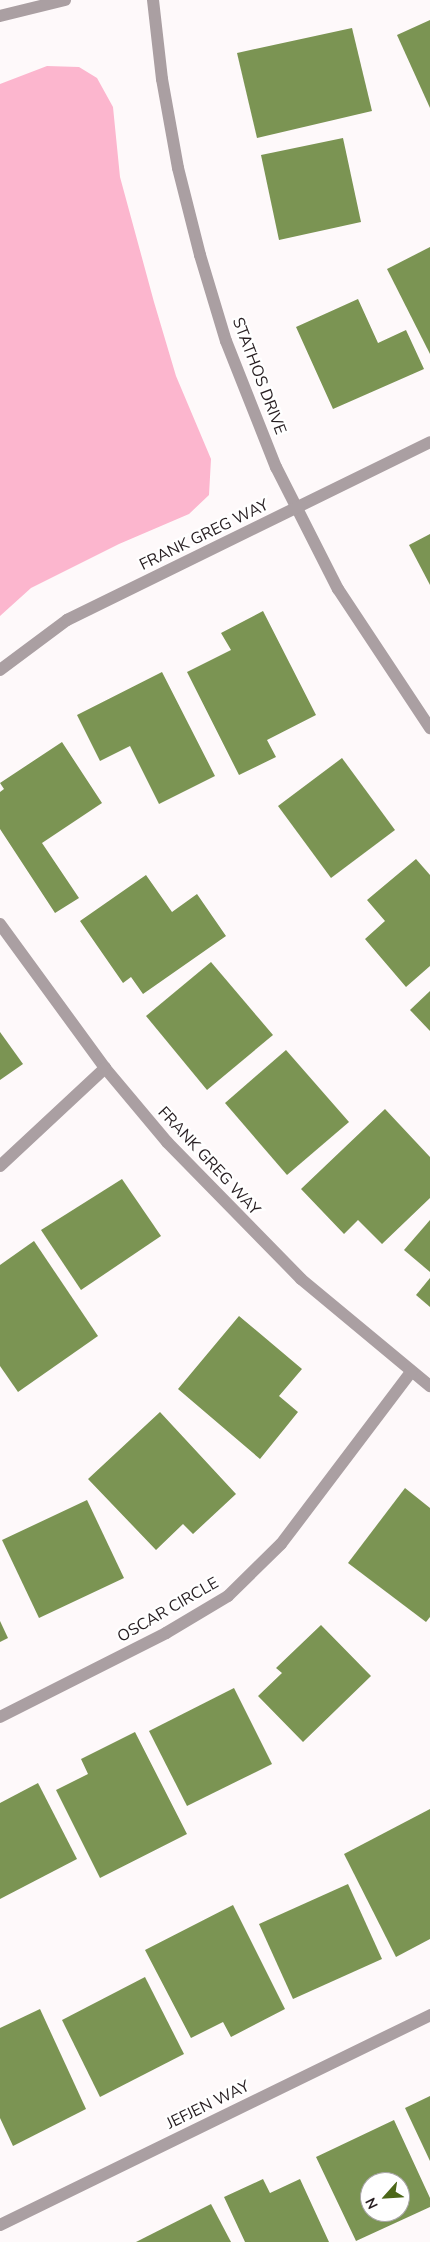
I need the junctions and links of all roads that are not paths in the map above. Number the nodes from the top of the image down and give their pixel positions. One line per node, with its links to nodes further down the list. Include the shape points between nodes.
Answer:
1 (65, 0): 3 (street)
2 (153, 0): 5 (street, STATHOS DRIVE, via 174,141 200,255 226,341)
3 (0, 16)
4 (430, 442): 5 (street, FRANK GREG WAY)
5 (296, 508): 6 (street, FRANK GREG WAY, via 67,620); 7 (street, STATHOS DRIVE, via 338,589)
6 (0, 670)
7 (430, 728)
8 (0, 924): 9 (street, FRANK GREG WAY)
9 (105, 1068): 10 (street); 11 (street, FRANK GREG WAY, via 167,1142 233,1212 302,1279)
10 (0, 1166)
11 (410, 1372): 12 (street, FRANK GREG WAY); 13 (street, OSCAR CIRCLE, via 281,1544 228,1596 166,1633)
12 (430, 1386)
13 (0, 1717)
14 (430, 2015): 15 (street, JEFJEN WAY)
15 (0, 2225)

